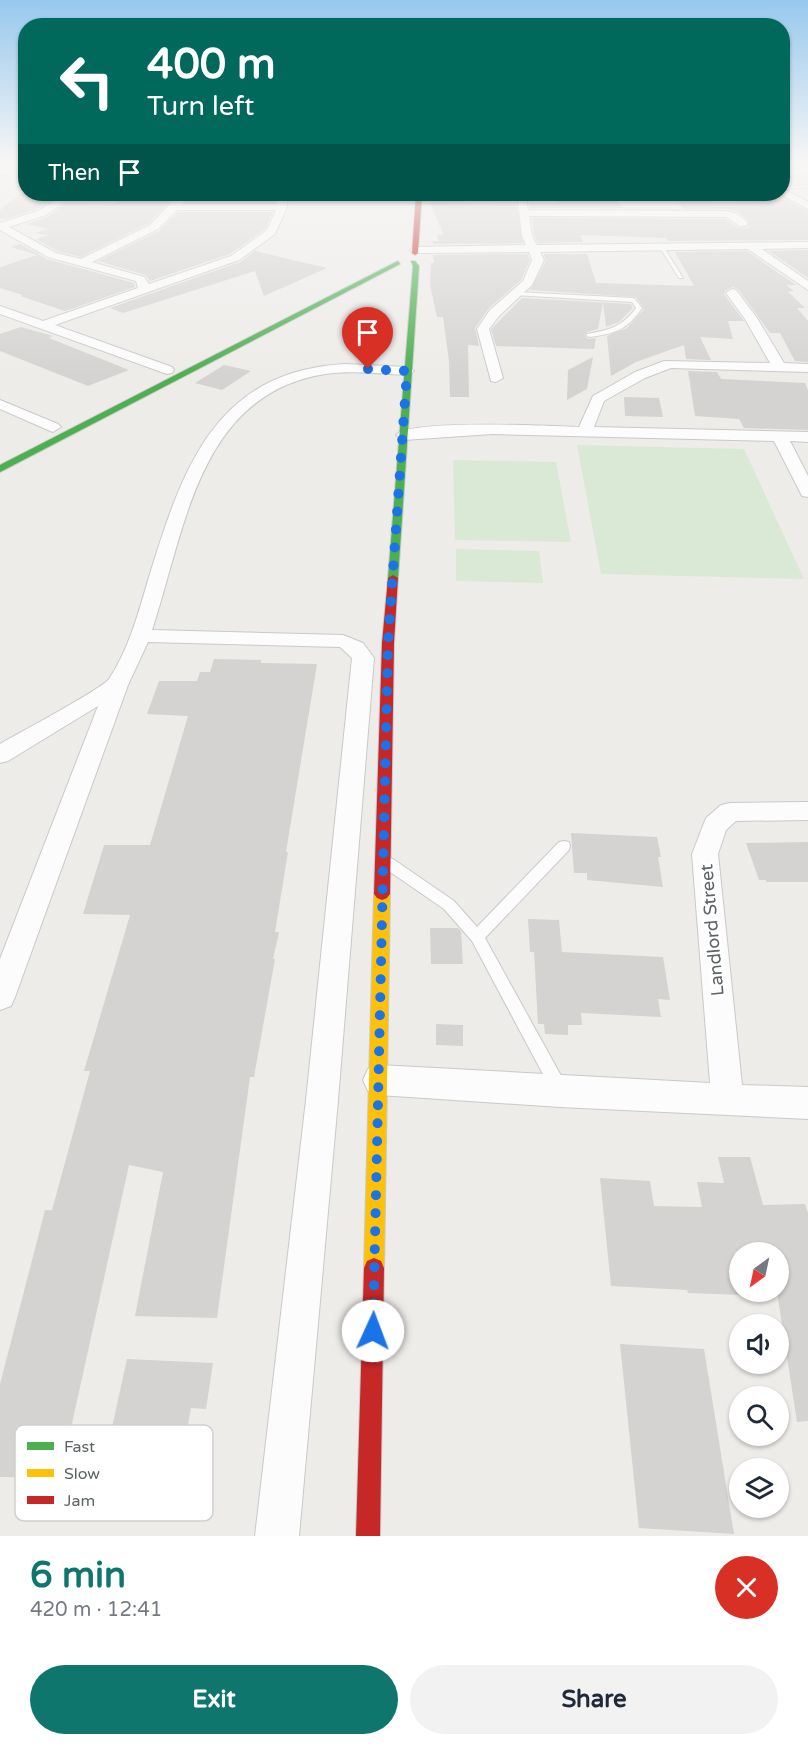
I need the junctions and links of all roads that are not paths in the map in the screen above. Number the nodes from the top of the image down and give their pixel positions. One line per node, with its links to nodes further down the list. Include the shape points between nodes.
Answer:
1 (12, 233): 12 (street, via 52,255)
2 (143, 233): 12 (street)
3 (270, 233): 15 (street, via 245,251)
4 (417, 233): 10 (street)
5 (527, 233): 9 (street)
6 (749, 245): 7 (street); 8 (street); 14 (street)
7 (808, 245)
8 (662, 247): 9 (street); 13 (lane)
9 (533, 249): 10 (street); 17 (street, via 538,260 534,271)
10 (415, 255): 11 (street); 24 (street)
11 (392, 261): 23 (street); 33 (street)
12 (82, 263): 15 (street, via 140,279)
13 (681, 277)
14 (808, 286)
15 (144, 291): 19 (street)
16 (732, 293): 21 (street)
17 (516, 294): 20 (lane, via 634,300 639,308 628,324 612,332); 25 (street, via 483,329)
18 (0, 310): 19 (street)
19 (41, 326): 23 (street)
20 (589, 335)
21 (779, 367): 22 (street); 28 (street, via 669,364 598,399)
22 (808, 368)
23 (167, 370): 27 (street)
24 (407, 371): 29 (street); 35 (street, via 348,368 298,376 256,396 224,423 206,449 190,487)
25 (496, 378)
26 (0, 404): 27 (street)
27 (53, 427): 32 (street)
28 (584, 433): 29 (street, via 492,429); 30 (street)
29 (404, 435): 40 (street, via 388,643)
30 (779, 436): 31 (street); 34 (street)
31 (808, 437)
32 (21, 442)
33 (0, 469)
34 (808, 492)
35 (140, 636): 36 (street); 47 (street, via 343,641 360,650 363,658)
36 (117, 685): 37 (street); 42 (street)
37 (0, 755)
38 (808, 811): 45 (street, Landlord Street, via 730,812 715,825 705,854)
39 (564, 846): 41 (lane)
40 (384, 860): 41 (lane, via 448,905); 43 (street)
41 (477, 937): 44 (lane)
42 (0, 997)
43 (379, 1080): 44 (street); 48 (street)
44 (561, 1092): 45 (street)
45 (727, 1099): 46 (street)
46 (808, 1103)
47 (278, 1536)
48 (368, 1536)

